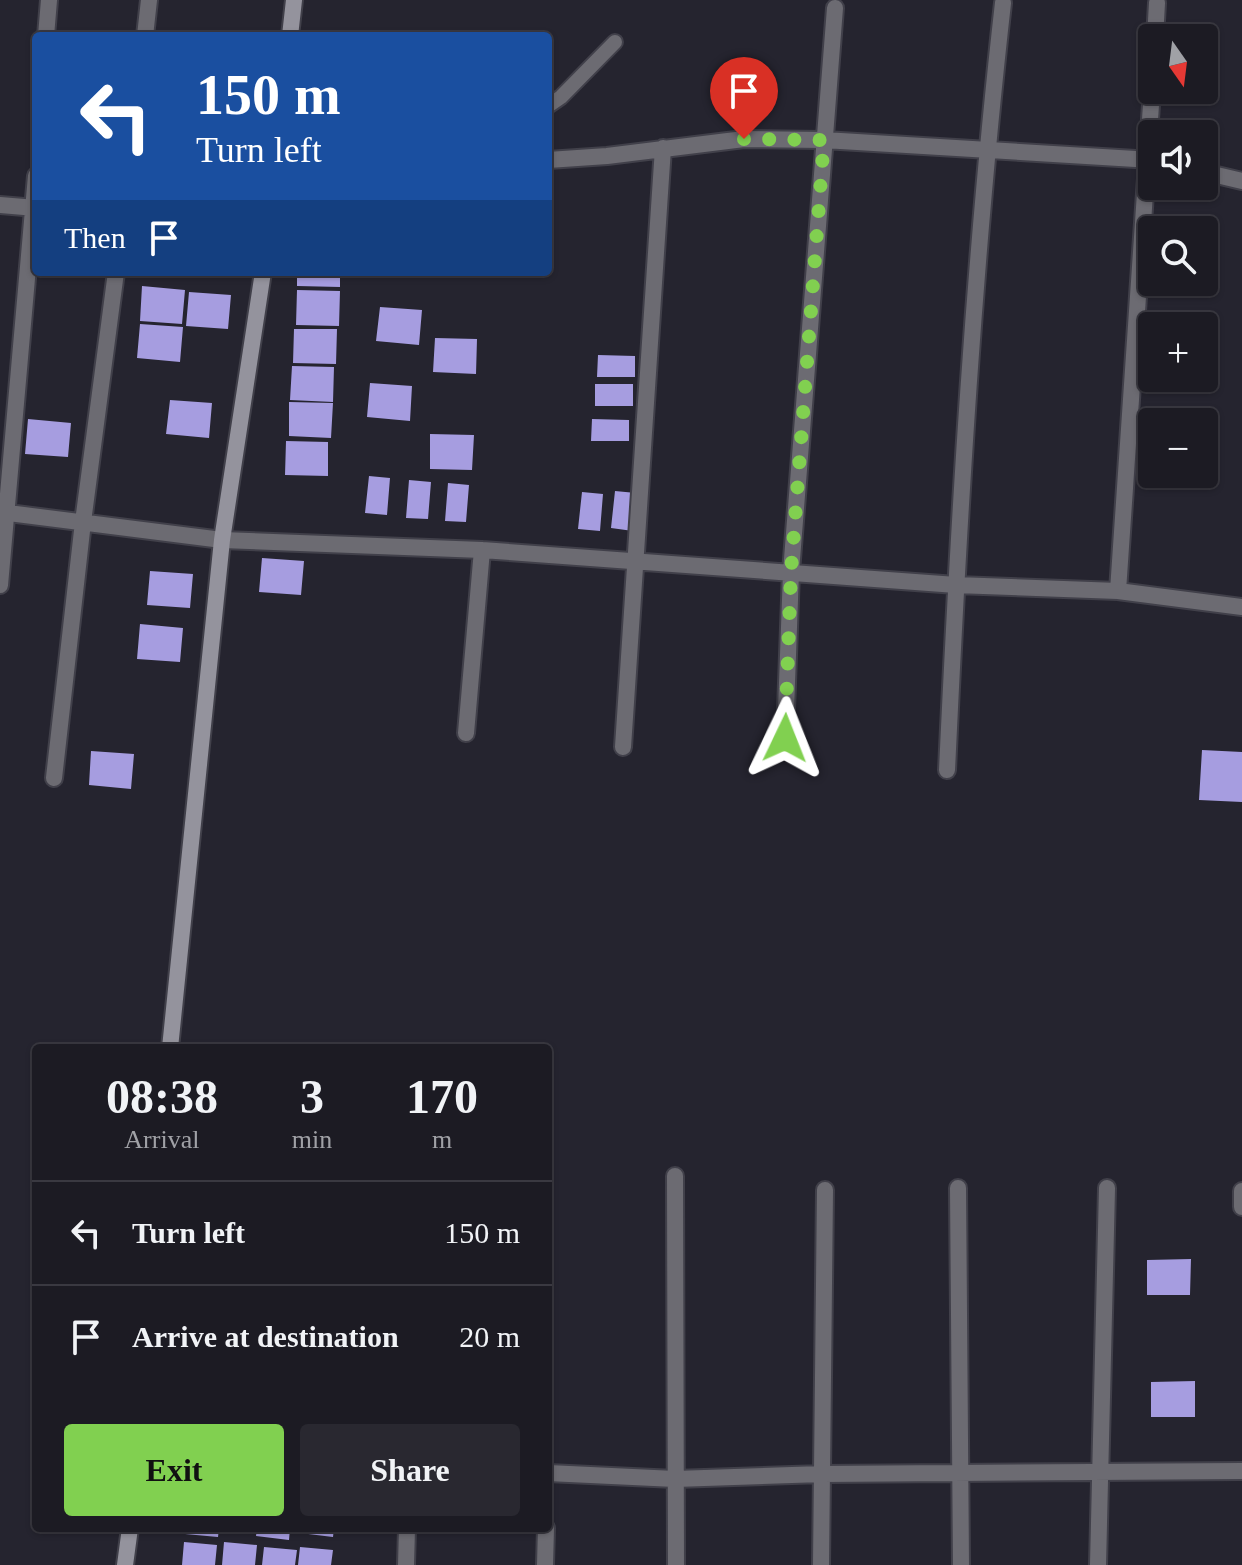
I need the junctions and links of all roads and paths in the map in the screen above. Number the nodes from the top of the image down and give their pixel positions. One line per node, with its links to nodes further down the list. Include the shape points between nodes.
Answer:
1 (49, 0): 8 (street)
2 (149, 0): 9 (street)
3 (294, 0): 10 (street)
4 (1003, 3): 15 (street)
5 (1157, 3): 7 (street)
6 (835, 8): 13 (street)
7 (1156, 24)
8 (46, 32)
9 (145, 32)
10 (290, 32)
11 (615, 42): 12 (lane)
12 (552, 103)
13 (824, 140): 14 (street, via 744,139); 15 (street); 31 (street)
14 (663, 148): 17 (street); 30 (street)
15 (986, 151): 16 (street); 33 (street)
16 (1138, 159)
17 (552, 160)
18 (1218, 175): 19 (street)
19 (1242, 181)
20 (1147, 200): 34 (street)
21 (0, 205): 22 (street)
22 (32, 208)
23 (32, 237): 26 (street)
24 (115, 276): 27 (street)
25 (262, 276): 28 (street)
26 (4, 512): 27 (street); 32 (street)
27 (83, 522): 28 (street); 40 (street)
28 (222, 540): 29 (street); 41 (street)
29 (482, 550): 30 (street); 36 (street)
30 (636, 561): 31 (street); 38 (street)
31 (791, 572): 33 (street); 37 (street)
32 (0, 585)
33 (956, 585): 34 (street); 39 (street)
34 (1118, 591): 35 (street)
35 (1242, 607)
36 (466, 733)
37 (785, 738)
38 (623, 747)
39 (947, 770)
40 (54, 778)
41 (170, 1044)
42 (675, 1176): 53 (street)
43 (958, 1188): 50 (street)
44 (1107, 1188): 48 (street)
45 (825, 1190): 52 (street)
46 (1242, 1191): 47 (street)
47 (1242, 1207)
48 (1100, 1471): 49 (street); 50 (street); 63 (street)
49 (1242, 1471)
50 (961, 1472): 52 (street); 62 (street)
51 (552, 1473): 53 (street)
52 (822, 1474): 53 (street); 61 (street)
53 (675, 1479): 60 (street)
54 (129, 1532): 57 (street)
55 (407, 1532): 58 (street)
56 (546, 1532): 59 (street)
57 (125, 1565)
58 (406, 1565)
59 (545, 1565)
60 (676, 1565)
61 (821, 1565)
62 (961, 1565)
63 (1098, 1565)

